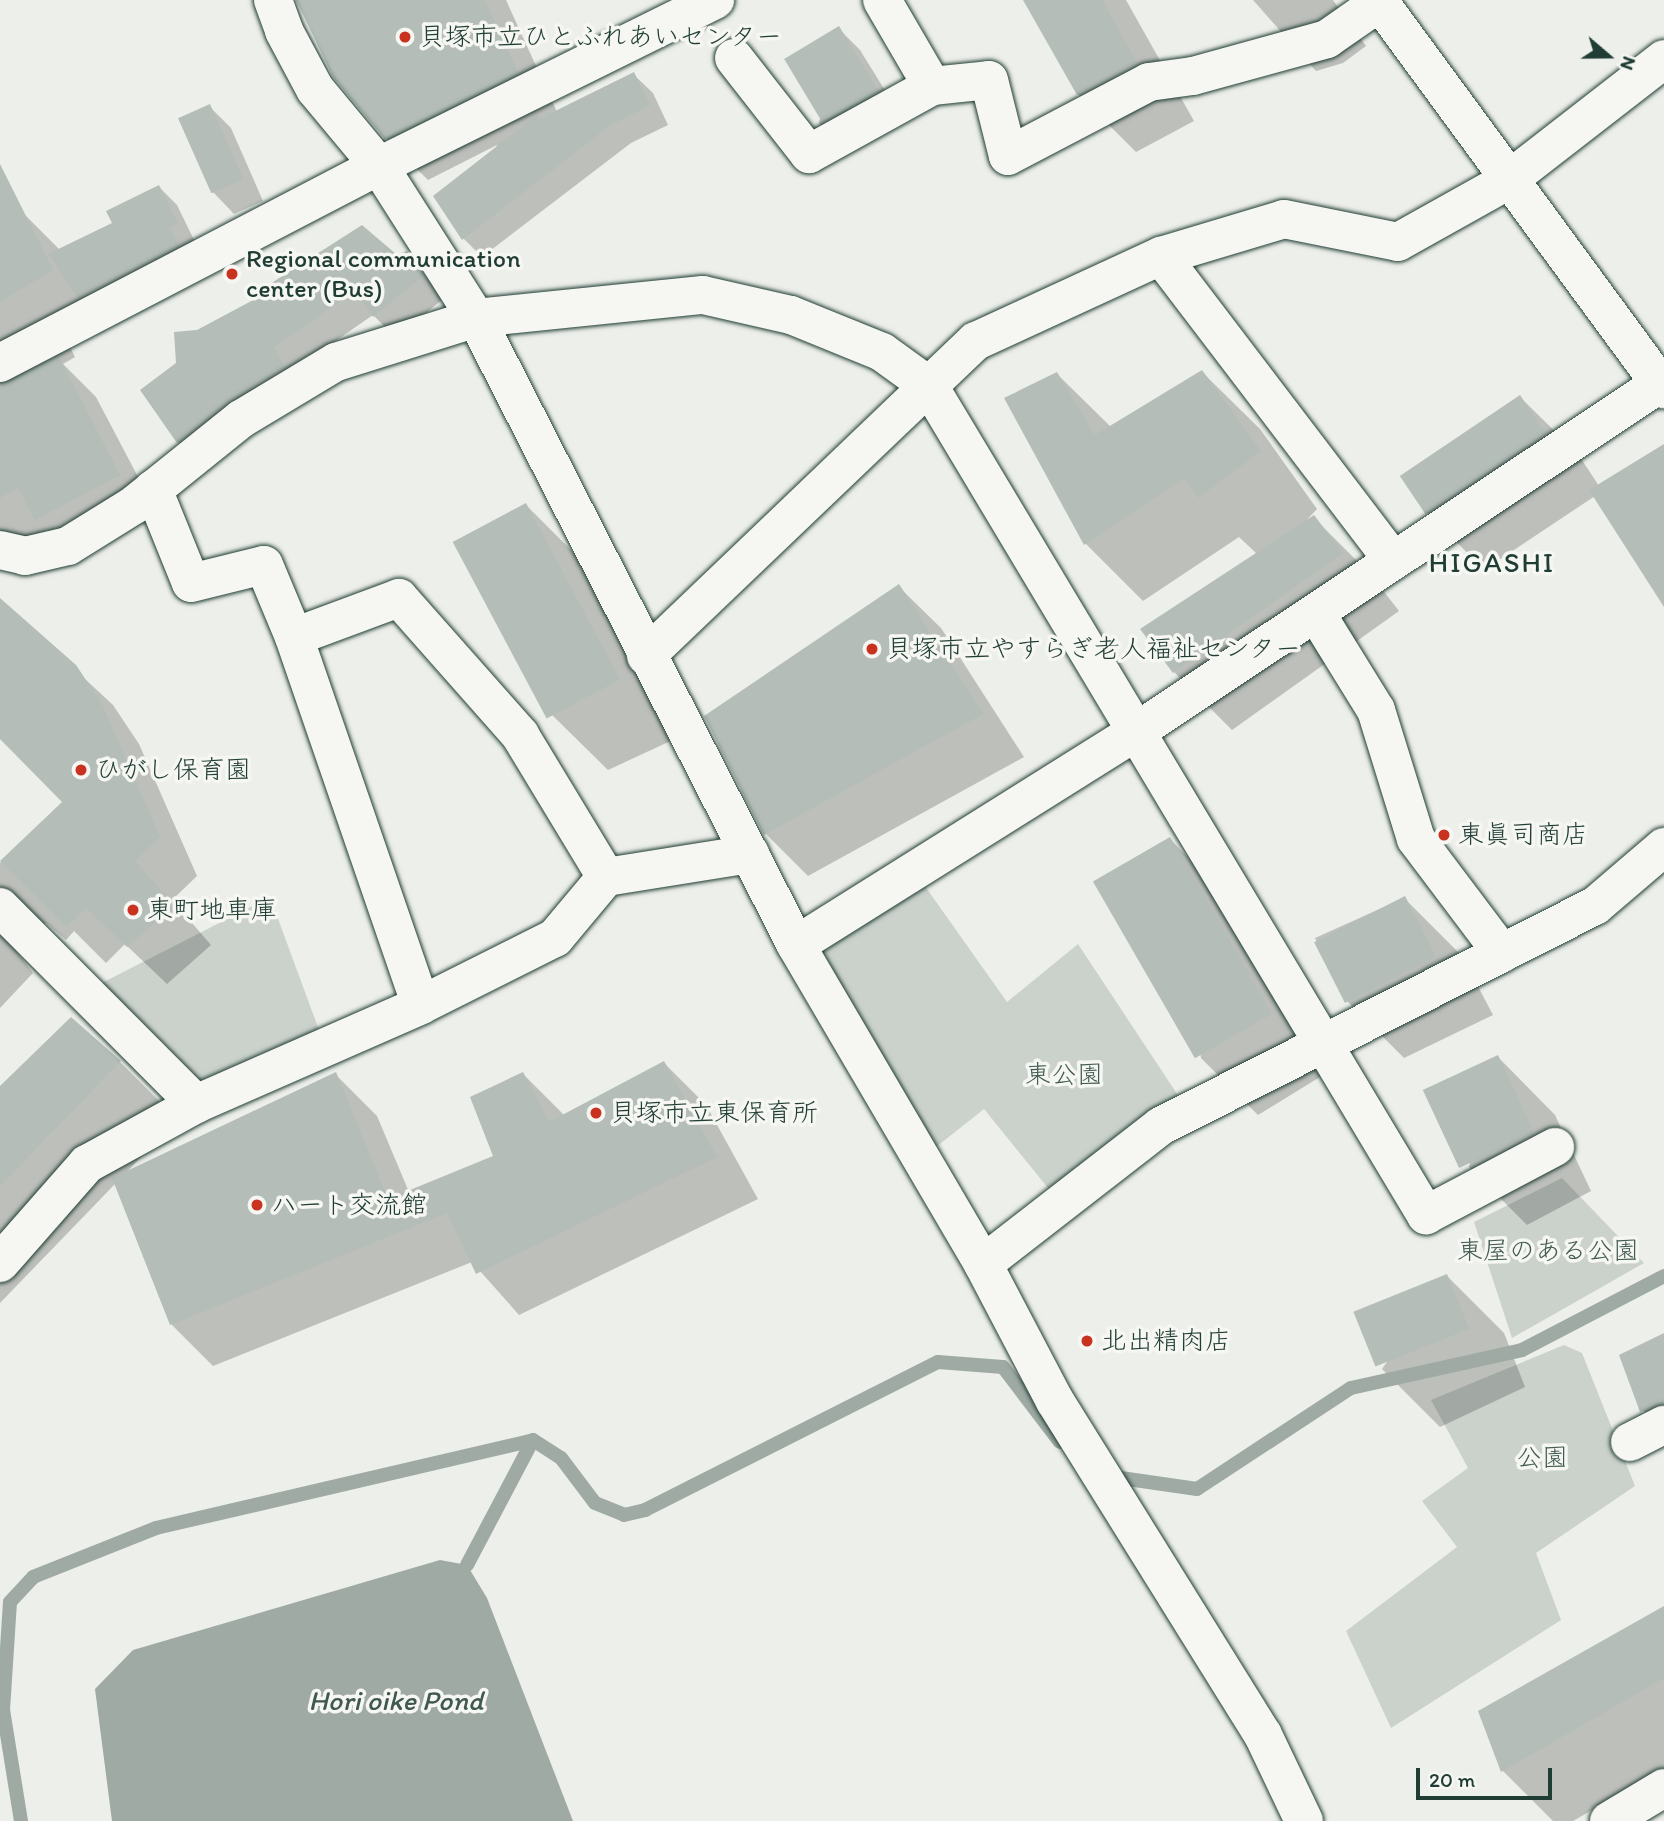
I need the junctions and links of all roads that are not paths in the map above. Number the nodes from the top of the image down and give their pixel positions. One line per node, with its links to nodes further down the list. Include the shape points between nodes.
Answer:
1 (273, 0): 8 (street, via 315,89)
2 (715, 0): 8 (street)
3 (882, 0): 7 (street)
4 (1379, 1): 7 (street, via 1328,39 1193,76 1149,82 1008,156 989,80); 9 (street)
5 (734, 58): 7 (street, via 808,154)
6 (1664, 59): 9 (street)
7 (932, 86)
8 (379, 166): 11 (street); 12 (street)
9 (1507, 181): 10 (street, via 1398,242 1284,219); 13 (street)
10 (1161, 256): 14 (street, via 976,341); 17 (street)
11 (476, 318): 14 (street, via 703,295 791,315 882,352); 15 (street, via 336,362 241,419); 20 (street)
12 (0, 363)
13 (1663, 385): 17 (street)
14 (929, 386): 20 (street); 21 (street)
15 (153, 489): 16 (street, via 68,546 25,556); 19 (street, via 191,583 264,565)
16 (0, 550)
17 (1394, 561): 18 (street)
18 (1316, 612): 21 (street); 27 (street, via 1376,710 1416,839)
19 (294, 637): 24 (street, via 399,598 520,735); 28 (street)
20 (646, 656): 23 (street)
21 (1134, 733): 26 (street); 29 (street)
22 (1664, 847): 27 (street, via 1595,906)
23 (750, 854): 24 (street); 26 (street)
24 (606, 877): 28 (street, via 555,937)
25 (6, 926): 30 (street)
26 (796, 945): 33 (street)
27 (1502, 953): 29 (street)
28 (421, 1005): 30 (street)
29 (1321, 1044): 31 (street, via 1426,1215); 33 (street, via 1161,1126)
30 (196, 1104): 32 (street, via 87,1164)
31 (1555, 1147)
32 (0, 1263)
33 (983, 1264): 37 (street, via 1055,1401 1264,1735)
34 (1664, 1425): 35 (street)
35 (1630, 1441)
36 (1664, 1788): 38 (street)
37 (1304, 1821)
38 (1609, 1821)

